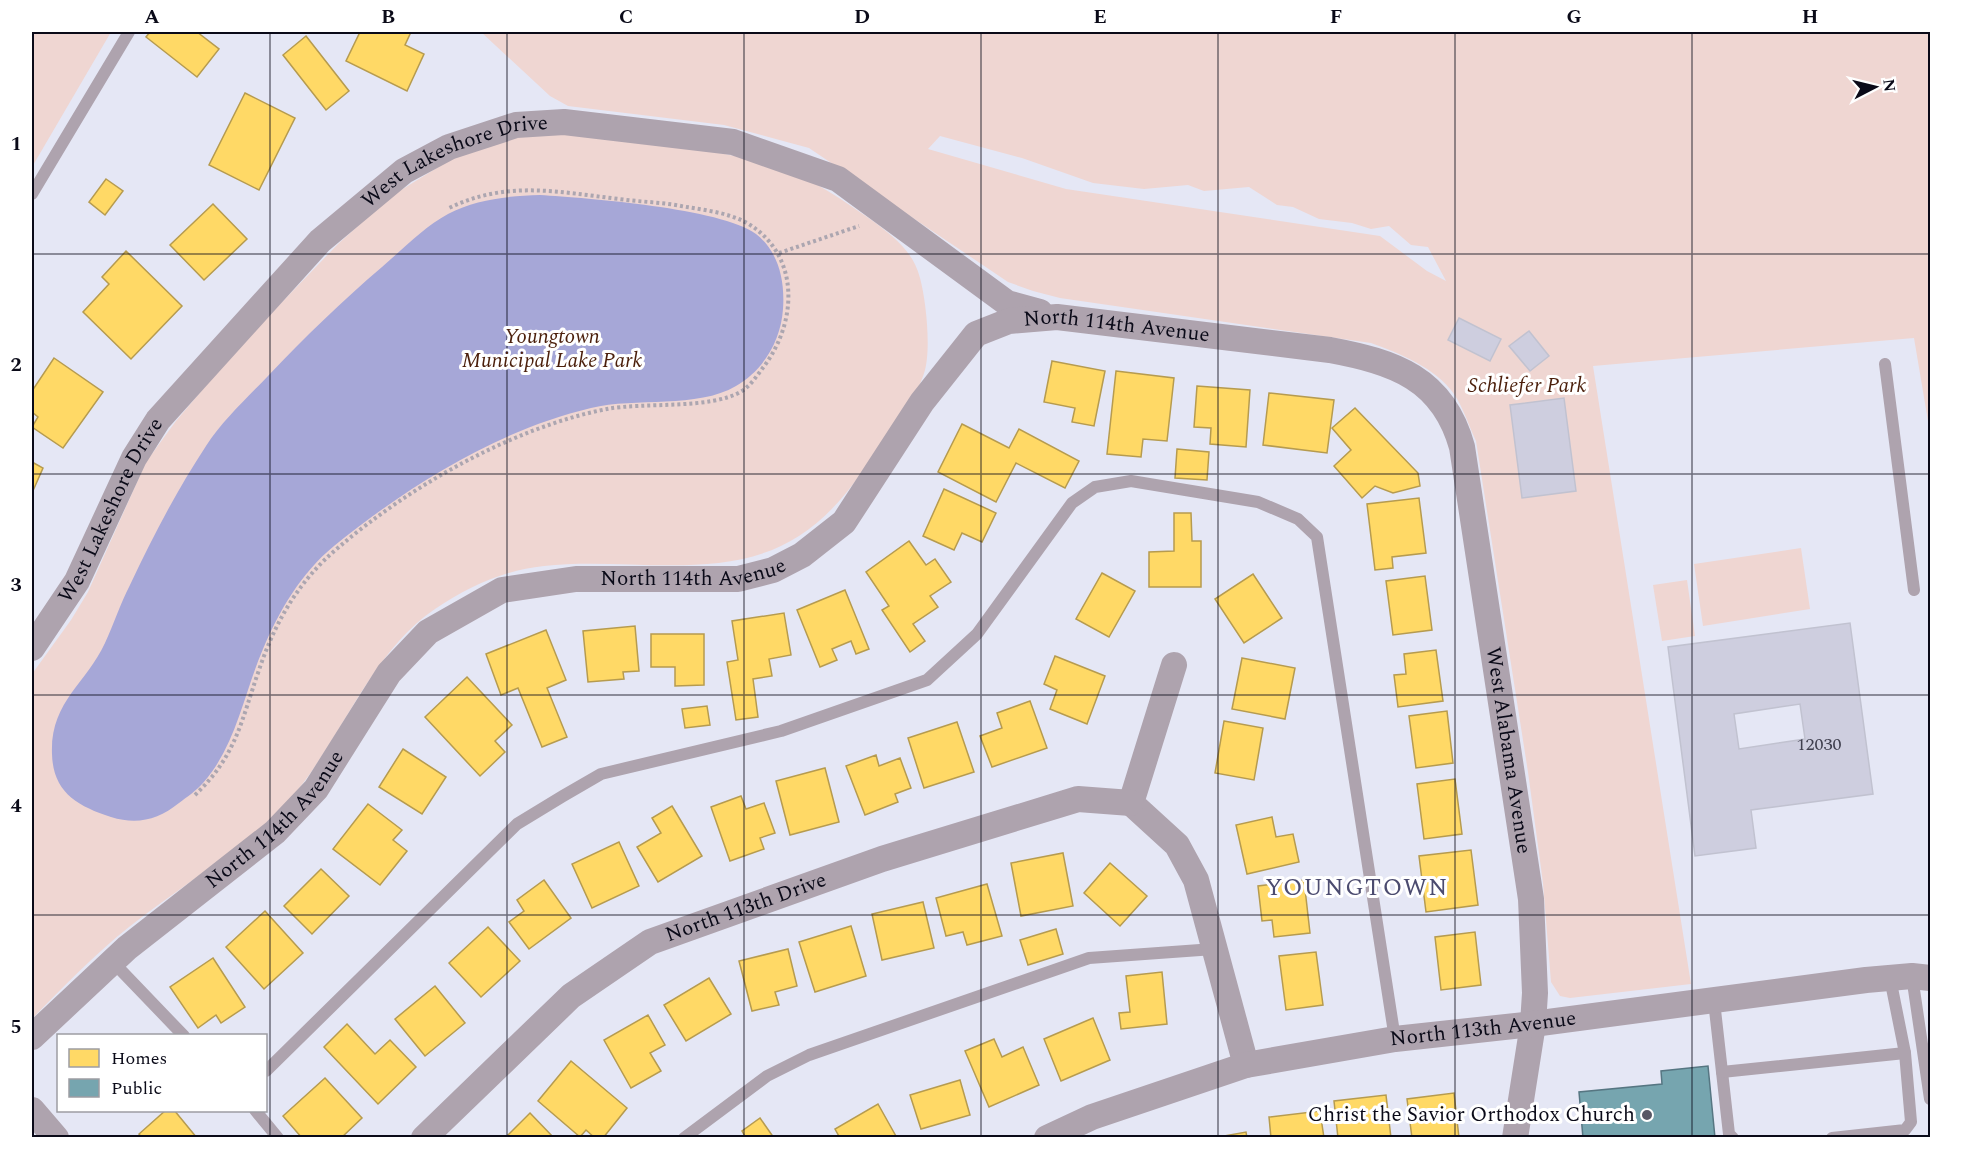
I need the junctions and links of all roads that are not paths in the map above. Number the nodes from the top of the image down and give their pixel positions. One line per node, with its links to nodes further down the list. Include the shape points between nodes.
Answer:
1 (129, 32): 2 (lane)
2 (32, 194)
3 (1058, 317): 5 (street, North 114th Avenue, via 1330,350 1386,363); 7 (street, West Lakeshore Drive, via 1007,303 838,179 782,158 733,142 564,122 516,125 449,147 404,171 320,241 158,420 134,458 77,581); 11 (street, North 114th Avenue, via 1009,321 976,334 922,402 844,522 802,555 772,570 738,579 576,579 502,590 428,632 389,673 316,789 300,806 275,832)
4 (1885, 364): 6 (lane)
5 (1418, 379): 14 (street, West Alabama Avenue, via 1452,418 1462,447 1531,899)
6 (1914, 590)
7 (32, 648)
8 (1174, 665): 9 (street)
9 (1131, 803): 10 (street, via 1177,845 1196,880); 27 (street, North 113th Drive, via 1078,799 882,859 650,942 571,996)
10 (1214, 949): 19 (street); 28 (lane, via 1089,958 820,1051 767,1076)
11 (112, 961): 15 (lane); 16 (street, North 114th Avenue)
12 (1911, 977): 13 (street, North 113th Avenue); 18 (lane); 22 (lane)
13 (1714, 1001): 14 (street, North 113th Avenue); 21 (lane)
14 (1533, 1024): 17 (street, North 113th Avenue); 30 (street, West Alabama Avenue)
15 (183, 1034)
16 (32, 1037)
17 (1395, 1039): 19 (street, North 113th Avenue); 20 (lane, via 1317,537 1298,519 1258,502 1131,481 1095,487 1072,503 977,634 927,680 781,731 601,774 517,825)
18 (1905, 1053): 21 (lane); 32 (lane, via 1911,1122 1905,1130)
19 (1246, 1065): 29 (street, North 113th Avenue, via 1092,1117)
20 (267, 1070)
21 (1722, 1072): 31 (lane, via 1729,1134)
22 (1930, 1099)
23 (32, 1110): 25 (street)
24 (257, 1112): 26 (lane)
25 (56, 1137)
26 (278, 1137)
27 (424, 1137)
28 (684, 1137)
29 (1047, 1137)
30 (1515, 1137)
31 (1733, 1137)
32 (1832, 1137)

